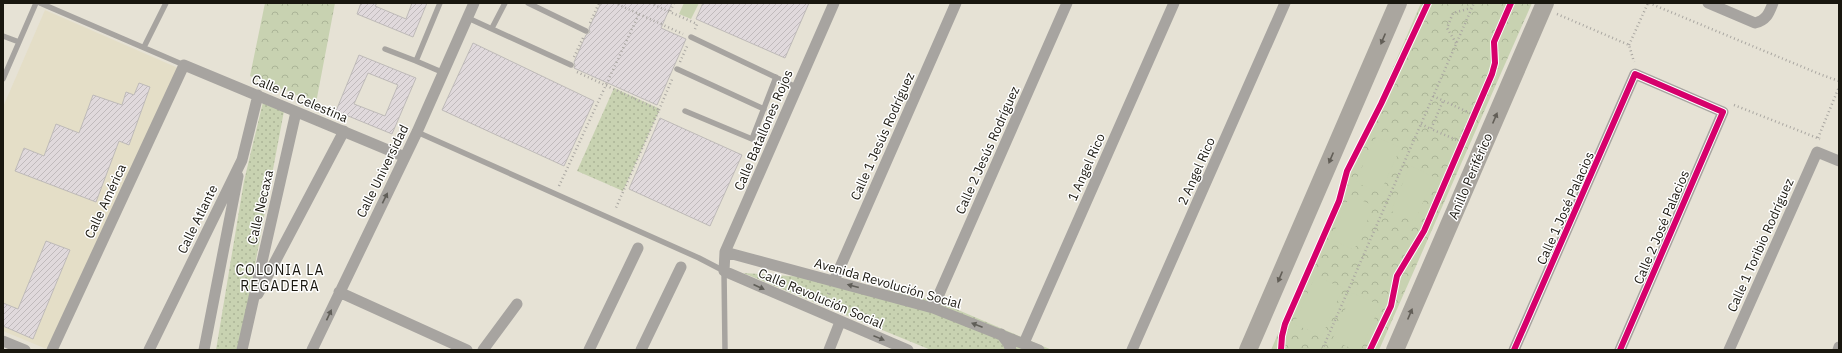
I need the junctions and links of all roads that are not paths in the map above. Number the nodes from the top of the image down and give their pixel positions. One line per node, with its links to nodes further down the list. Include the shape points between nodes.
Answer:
1 (36, 3): 23 (lane)
2 (40, 3): 16 (lane)
3 (166, 3): 24 (lane)
4 (440, 3): 26 (lane)
5 (474, 3): 18 (street, Calle Universidad)
6 (505, 3): 19 (lane)
7 (528, 3): 20 (lane)
8 (834, 3): 33 (street, Calle Batallones Rojos)
9 (956, 3): 48 (street, Calle 1 Jesús Rodríguez)
10 (1067, 3): 51 (street, Calle 2 Jesús Rodríguez)
11 (1174, 3): 56 (street, 1 Angel Rico)
12 (1285, 3): 74 (street, 2 Angel Rico)
13 (1398, 3): 75 (main road, one-way to 75)
14 (1708, 3): 15 (street, via 1756,23 1767,17)
15 (1773, 3)
16 (47, 4): 24 (lane)
17 (1544, 6): 76 (main road, Anillo Periférico, one-way to 17)
18 (468, 18): 19 (lane); 30 (street, Calle Universidad)
19 (492, 28): 28 (lane)
20 (586, 31)
21 (3, 36): 23 (lane)
22 (691, 38): 31 (lane)
23 (19, 42): 32 (lane)
24 (144, 47): 27 (lane)
25 (385, 49): 26 (lane)
26 (416, 60): 30 (lane)
27 (184, 65): 34 (street, Calle La Celestina); 60 (street, Calle América)
28 (571, 65)
29 (677, 69): 36 (lane)
30 (444, 73): 40 (street, Calle Universidad)
31 (776, 78): 33 (lane); 36 (lane)
32 (3, 79)
33 (796, 87): 45 (street, Calle Batallones Rojos)
34 (258, 94): 38 (street, Calle La Celestina); 42 (street, Calle Atlante)
35 (1725, 107): 77 (street, Calle 1 José Palacios, via 1635,69); 78 (street, Calle 2 José Palacios)
36 (764, 109): 37 (lane, via 752,139)
37 (685, 111)
38 (296, 112): 39 (street, Calle La Celestina); 52 (street, Calle Necaxa)
39 (344, 131): 41 (street, Calle La Celestina); 52 (street, Calle Necaxa)
40 (417, 132): 41 (street, Calle Universidad); 47 (lane)
41 (405, 157): 49 (street, Calle Universidad, one-way to 41)
42 (242, 160): 61 (street, Calle Atlante); 62 (street)
43 (1839, 161): 79 (street, Calle 1 Toribio Rodríguez, via 1817,152)
44 (638, 248): 67 (street)
45 (725, 252): 47 (street, Calle Batallones Rojos); 48 (street, Avenida Revolución Social)
46 (681, 267): 68 (street)
47 (724, 271): 53 (street, Calle Revolución Social, one-way to 53); 69 (lane)
48 (834, 281): 51 (street, Avenida Revolución Social, one-way to 48)
49 (339, 292): 57 (street); 64 (street, Calle Universidad, one-way to 49)
50 (516, 304): 66 (street)
51 (933, 308): 54 (street, Avenida Revolución Social, one-way to 51)
52 (250, 309): 63 (street, Calle Necaxa)
53 (840, 322): 70 (street); 71 (street, Calle Revolución Social, one-way to 71)
54 (1001, 334): 56 (street, Avenida Revolución Social); 72 (street)
55 (3, 340): 59 (street)
56 (1024, 343): 73 (street, Avenida Revolución Social)
57 (446, 346): 65 (street)
58 (1839, 347): 80 (street)
59 (20, 349)
60 (52, 350)
61 (149, 350)
62 (204, 350)
63 (242, 350)
64 (312, 350)
65 (467, 350)
66 (483, 350)
67 (589, 350)
68 (641, 350)
69 (725, 350)
70 (829, 350)
71 (908, 350)
72 (1011, 350)
73 (1039, 350)
74 (1132, 350)
75 (1248, 350)
76 (1395, 350)
77 (1514, 350)
78 (1620, 350)
79 (1729, 350)
80 (1838, 350)

